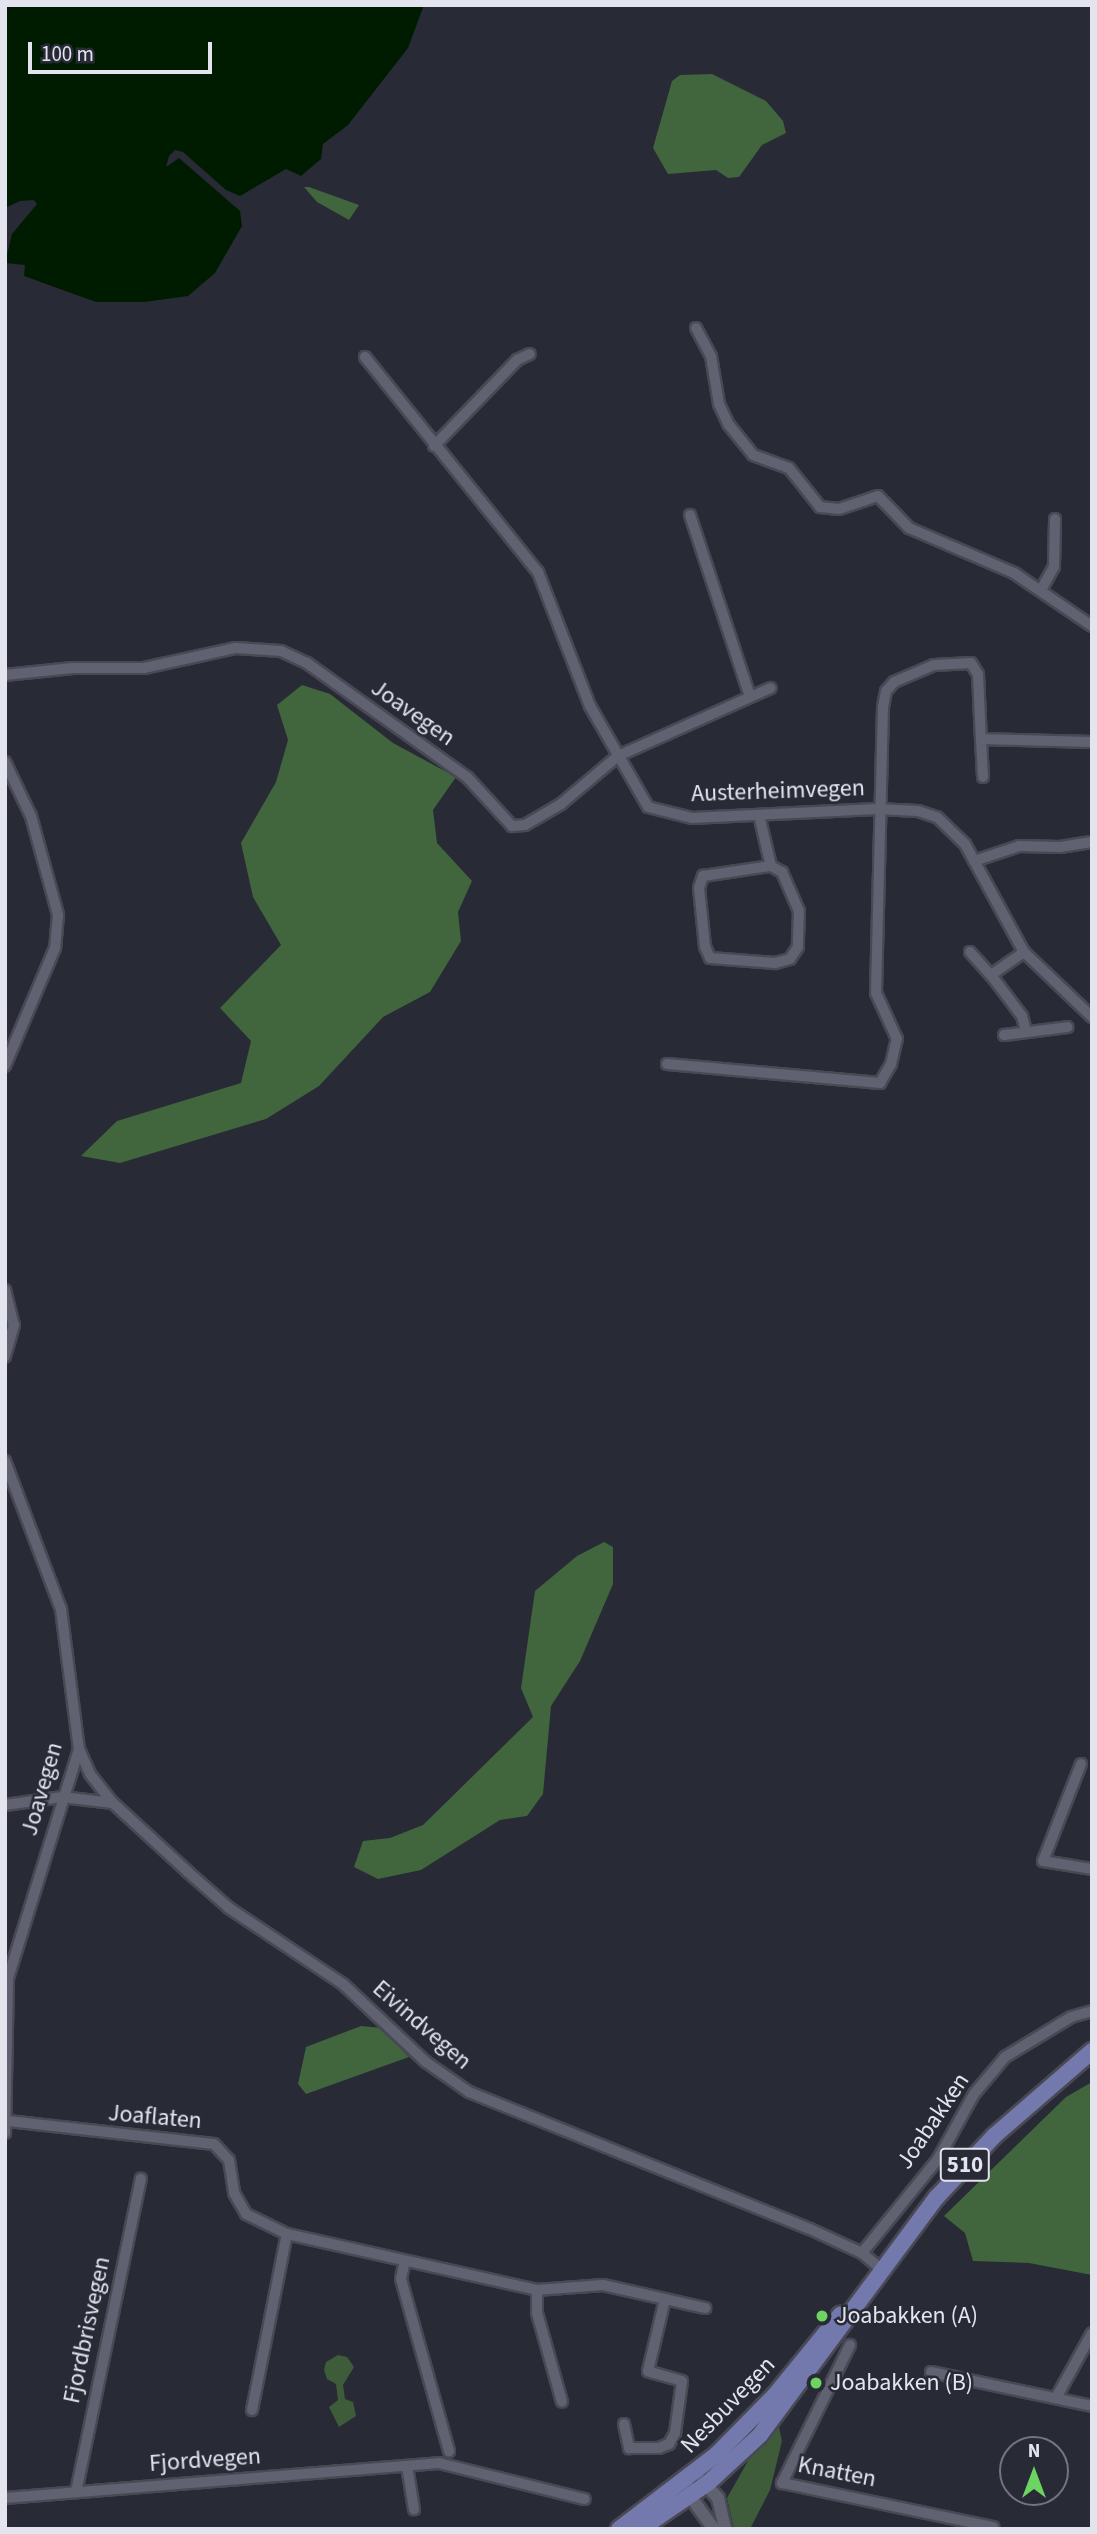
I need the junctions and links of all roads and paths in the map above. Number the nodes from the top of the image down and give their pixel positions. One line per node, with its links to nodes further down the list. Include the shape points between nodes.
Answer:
1 (696, 328): 7 (street, via 711,356 719,404 753,455 789,468 820,507 839,509 878,496 909,528)
2 (530, 354): 4 (street, via 517,360)
3 (365, 357): 4 (street, Austerheimvegen)
4 (434, 446): 14 (street, Austerheimvegen, via 538,572 590,706)
5 (690, 515): 11 (street)
6 (1055, 519): 7 (street, via 1054,567)
7 (1041, 590): 8 (street)
8 (1092, 626)
9 (5, 675): 14 (street, Joavegen, via 73,668 144,668 236,648 281,651 307,663 467,777 512,826 525,825 561,804)
10 (771, 688): 11 (street, Joavegen)
11 (750, 696): 14 (street, Joavegen)
12 (981, 739): 13 (street); 16 (street); 17 (street, via 979,680 971,663 934,665 894,682 883,707)
13 (1092, 742)
14 (618, 757): 18 (street, Austerheimvegen, via 648,807 692,818)
15 (5, 762): 30 (street, via 31,816 58,915 55,948)
16 (983, 777)
17 (877, 809): 18 (street, Austerheimvegen); 20 (street, Austerheimvegen, via 937,817 952,828); 29 (street, via 876,993 897,1039 880,1083)
18 (759, 815): 21 (street)
19 (1092, 842): 20 (street, via 1019,846)
20 (974, 861): 22 (street, Austerheimvegen)
21 (772, 866): 21 (street, via 782,872 799,911 798,947 790,959 775,963 710,958 699,888 703,876)
22 (1024, 952): 24 (street); 25 (street, Austerheimvegen)
23 (970, 953): 24 (street)
24 (991, 975): 27 (street, via 1022,1016)
25 (1092, 1017)
26 (1068, 1027): 27 (street)
27 (1026, 1031): 28 (street)
28 (1004, 1035)
29 (667, 1064)
30 (5, 1066)
31 (5, 1290): 32 (street, via 14,1325)
32 (5, 1357)
33 (5, 1461): 34 (street, Joavegen, via 61,1609)
34 (79, 1749): 36 (street, Joavegen); 37 (street, Eivindvegen, via 90,1774)
35 (1081, 1764): 39 (street, via 1043,1861)
36 (62, 1797): 37 (street); 38 (street); 42 (street, Joavegen, via 8,1978)
37 (113, 1803): 46 (street, Eivindvegen, via 229,1908 343,1984 426,2062 469,2092)
38 (5, 1805)
39 (1092, 1869)
40 (1092, 2011): 46 (street, Joabakken, via 1071,2017 1006,2057 974,2094 939,2159)
41 (1092, 2051): 48 (main road, Nesbuvegen / 510, via 963,2166)
42 (8, 2121): 43 (street, Joavegen); 45 (street, Joaflaten, via 214,2144 229,2160 234,2193 246,2214)
43 (5, 2133)
44 (141, 2179): 64 (street, Fjordbrisvegen)
45 (287, 2234): 47 (street, Joaflaten); 58 (street)
46 (862, 2253): 48 (street, Eivindvegen)
47 (405, 2261): 49 (street, Joaflaten); 60 (street, via 401,2279)
48 (881, 2269): 52 (main road, Nesbuvegen / 510)
49 (537, 2290): 50 (street, Joaflaten, via 595,2285); 56 (street, via 537,2313)
50 (665, 2299): 51 (street, Joaflaten); 59 (street, via 648,2371 682,2381 675,2433 659,2448 629,2448)
51 (705, 2308)
52 (830, 2332): 62 (main road, Nesbuvegen / 510, via 759,2412); 63 (main road, Nesbuvegen / 510, via 786,2406); 69 (street, Knatten, via 853,2347 782,2483)
53 (1092, 2333): 55 (street)
54 (931, 2372): 55 (street)
55 (1056, 2398): 57 (street)
56 (562, 2402)
57 (1092, 2406)
58 (252, 2410)
59 (624, 2424)
60 (449, 2451)
61 (407, 2466): 64 (street, Fjordvegen); 67 (street, Fjordvegen, via 448,2464); 68 (street)
62 (689, 2477): 63 (street); 65 (street); 70 (main road, Nesbuvegen / 510)
63 (708, 2483): 65 (main road, Nesbuvegen / 510); 73 (street)
64 (76, 2491): 66 (street, Fjordvegen)
65 (690, 2496): 71 (main road, Nesbuvegen / 510); 72 (street)
66 (5, 2498)
67 (584, 2499)
68 (414, 2509)
69 (993, 2527)
70 (619, 2529)
71 (641, 2529)
72 (714, 2529)
73 (725, 2529)

